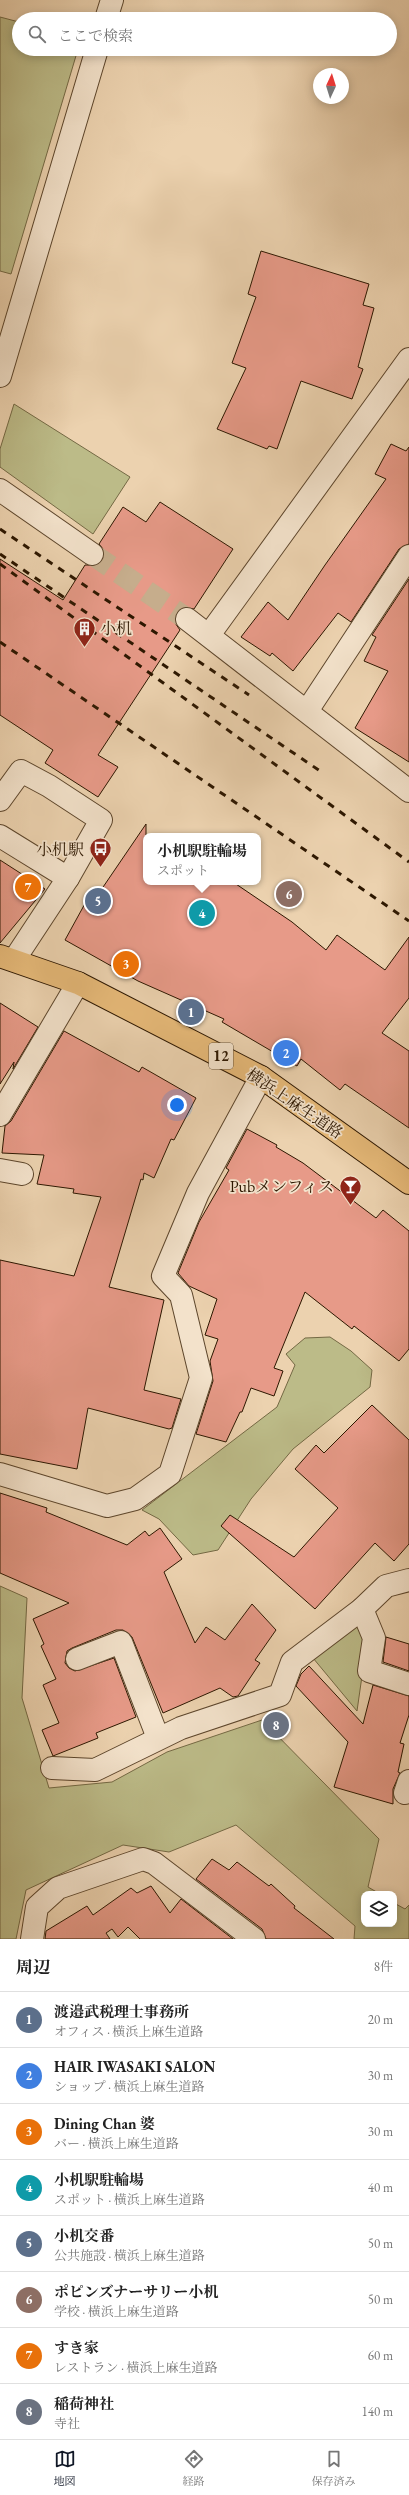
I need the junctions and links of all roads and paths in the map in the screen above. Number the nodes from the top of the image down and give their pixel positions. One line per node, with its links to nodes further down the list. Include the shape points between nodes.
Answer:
1 (112, 0): 2 (street)
2 (108, 12)
3 (95, 56): 5 (street)
4 (409, 359): 10 (street)
5 (0, 376)
6 (0, 490): 7 (street)
7 (92, 554)
8 (409, 556): 11 (street)
9 (187, 619): 10 (street)
10 (209, 635): 11 (street)
11 (307, 711): 12 (street)
12 (409, 791)
13 (0, 800): 15 (street, via 21,771 101,820)
14 (0, 836): 15 (street)
15 (68, 878): 16 (street)
16 (7, 958): 17 (main road, 横浜上麻生道路 / 12)
17 (78, 983): 18 (main road, 横浜上麻生道路 / 12); 19 (street)
18 (261, 1077): 22 (main road, 横浜上麻生道路 / 12); 23 (street, via 198,1193 163,1276 181,1295 201,1378 170,1474 135,1498 107,1506)
19 (0, 1115)
20 (0, 1170): 21 (street)
21 (22, 1174)
22 (409, 1183)
23 (0, 1474)
24 (409, 1580): 25 (street, via 386,1586)
25 (362, 1609): 27 (street, via 374,1638 369,1671); 28 (street, via 292,1662 280,1695)
26 (77, 1659): 28 (street, via 121,1642)
27 (409, 1684)
28 (158, 1738): 29 (street, via 95,1770)
29 (52, 1768)
30 (32, 1939): 31 (street, via 37,1907 58,1888 143,1859 154,1863)
31 (254, 1939)

